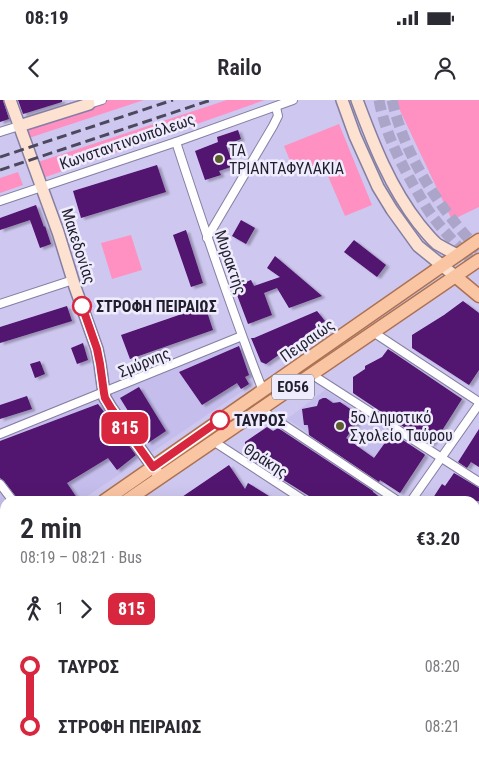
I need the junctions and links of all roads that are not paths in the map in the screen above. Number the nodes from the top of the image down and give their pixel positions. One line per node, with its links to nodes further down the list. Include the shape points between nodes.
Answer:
1 (10, 100): 8 (street, Μακεδονίας)
2 (102, 100): 6 (street)
3 (293, 100): 7 (street, Κωνσταντινουπόλεως)
4 (342, 100): 17 (street, via 355,136 387,202 418,246)
5 (357, 100): 15 (street, via 401,198 429,236)
6 (88, 102): 8 (street)
7 (276, 107): 10 (street, Κωνσταντινουπόλεως); 13 (street, via 278,116 273,126)
8 (19, 126): 9 (street); 11 (street, Μακεδονίας)
9 (0, 132)
10 (176, 142): 11 (street, Κωνσταντινουπόλεως); 13 (street, Μυρακτής)
11 (41, 188): 12 (street, Κωνσταντινουπόλεως); 19 (street, Μακεδονίας)
12 (0, 201)
13 (207, 238): 23 (street, Μυρακτής)
14 (479, 240): 15 (main road, Πειραιώς / ΕΟ56)
15 (458, 255): 16 (main road); 17 (main road, Πειραιώς / ΕΟ56)
16 (478, 262): 18 (main road, Πειραιώς / ΕΟ56)
17 (442, 266): 18 (street); 25 (main road, Πειραιώς / ΕΟ56)
18 (455, 276): 20 (main road); 22 (main road, Πειραιώς / ΕΟ56)
19 (73, 280): 21 (street); 26 (street, Μακεδονίας, via 97,349)
20 (479, 296)
21 (0, 304)
22 (373, 332): 24 (main road, Πειραιώς / ΕΟ56); 27 (street)
23 (242, 336): 25 (street, Μυρακτής); 26 (street, Σμύρνης)
24 (311, 374): 28 (main road, Πειραιώς / ΕΟ56); 31 (street)
25 (262, 391): 32 (main road, Πειραιώς / ΕΟ56)
26 (104, 393): 29 (street, Σμύρνης); 32 (street, Μακεδονίας, via 111,408)
27 (479, 403): 31 (street)
28 (260, 410): 30 (main road, Πειραιώς / ΕΟ56); 39 (street)
29 (0, 434)
30 (213, 441): 32 (main road, Πειραιώς / ΕΟ56); 38 (street, Θράκης)
31 (441, 458): 33 (street); 40 (street)
32 (157, 472): 36 (main road, Πειραιώς / ΕΟ56); 37 (main road, Πειραιώς / ΕΟ56)
33 (479, 482)
34 (0, 484): 35 (street)
35 (8, 496)
36 (113, 496)
37 (136, 496)
38 (296, 496)
39 (390, 496)
40 (414, 496)

